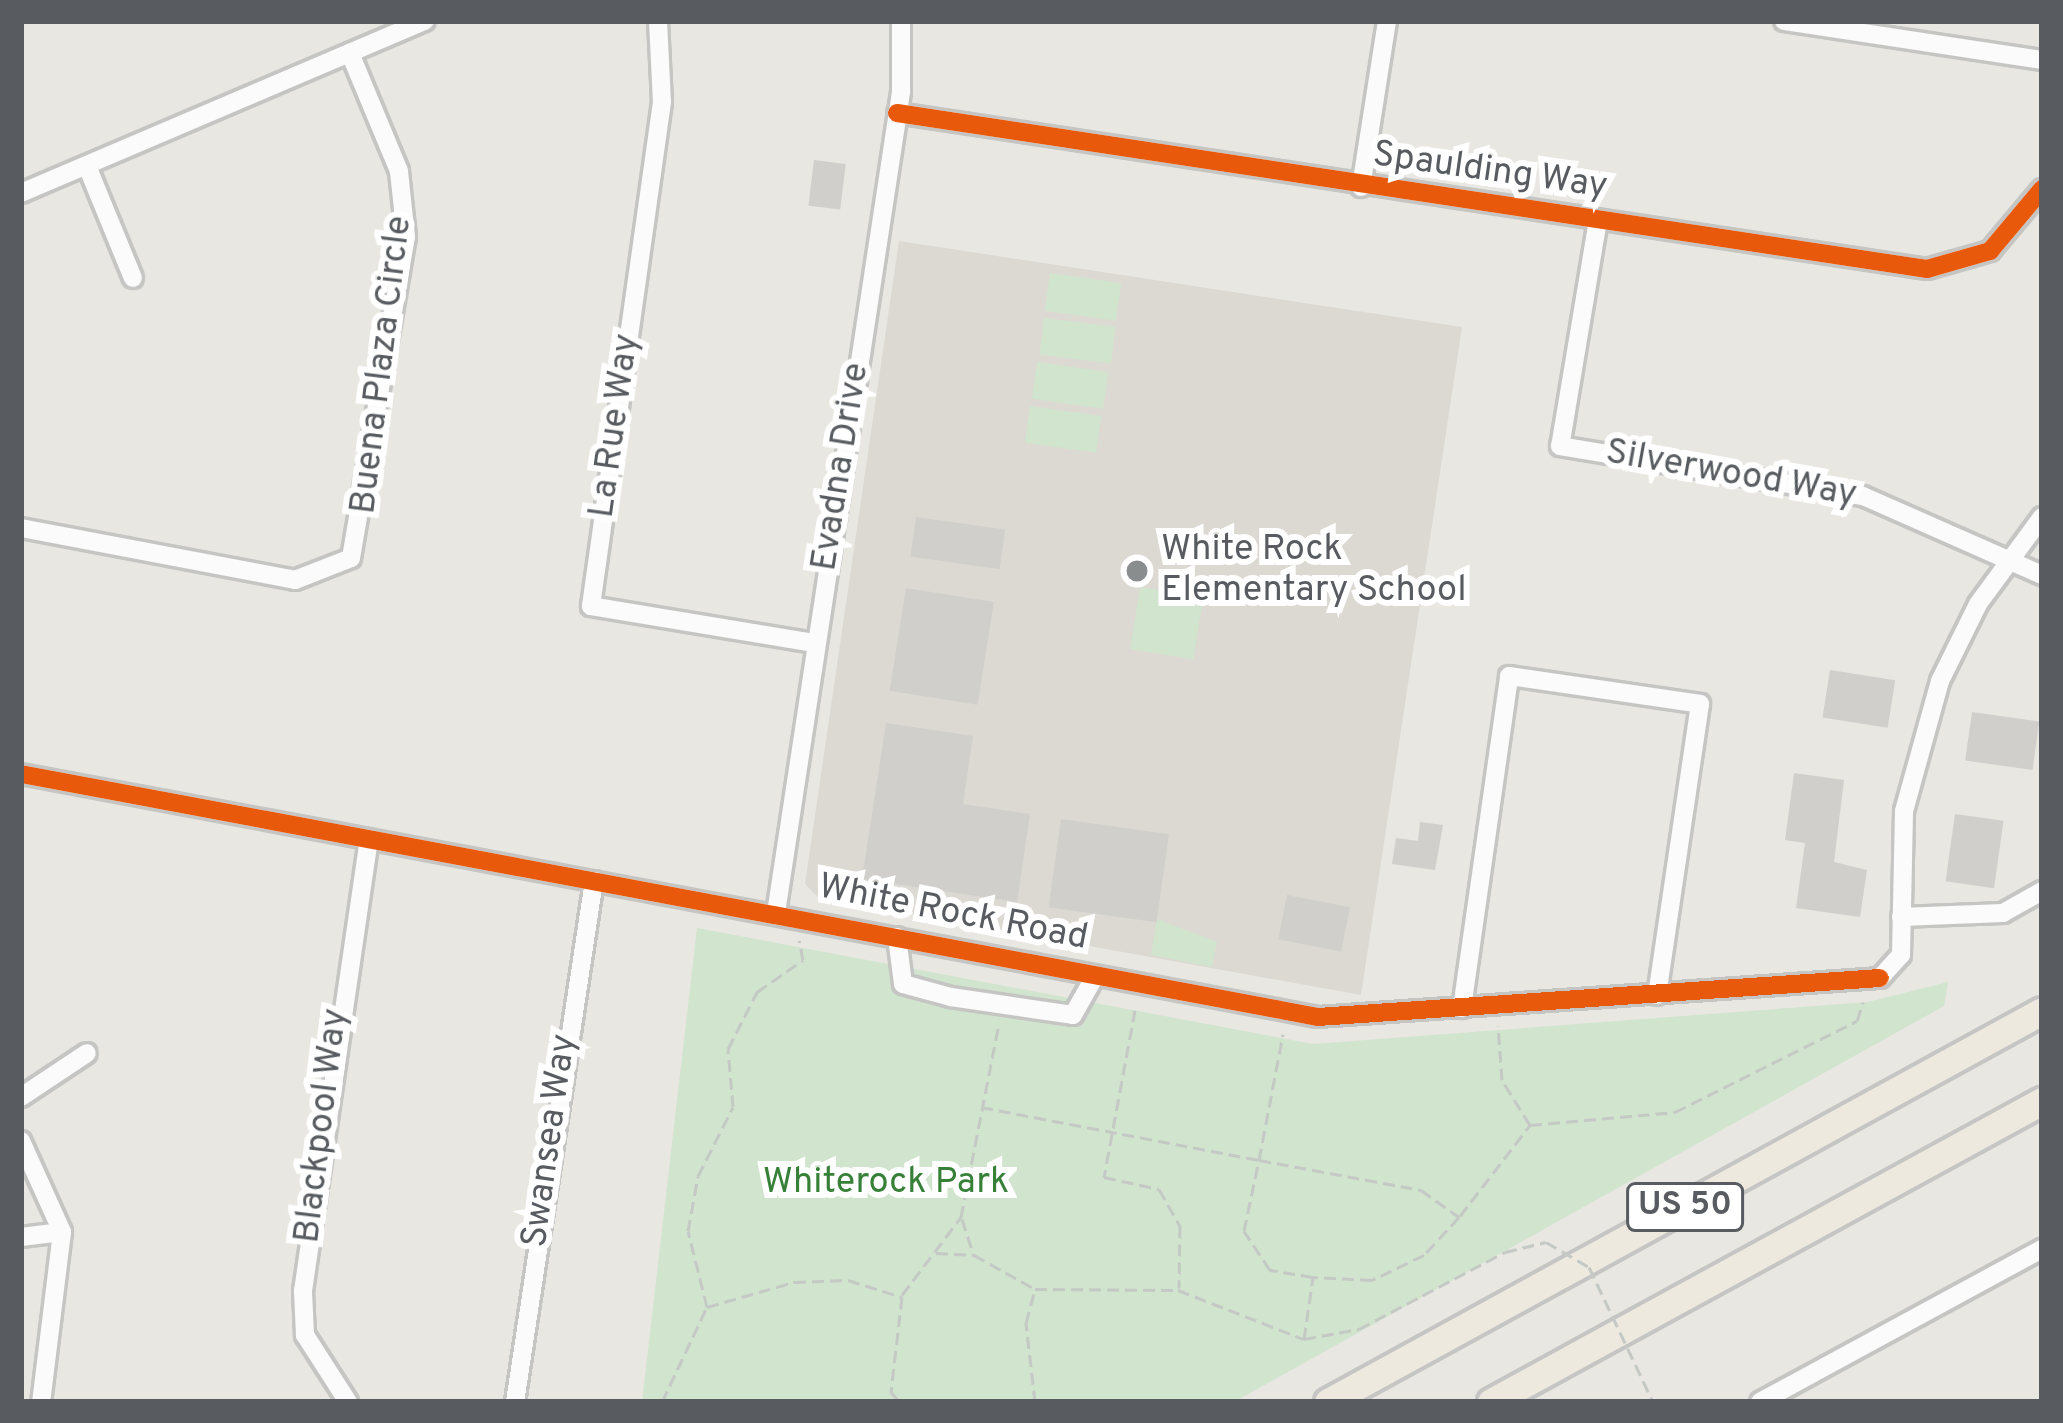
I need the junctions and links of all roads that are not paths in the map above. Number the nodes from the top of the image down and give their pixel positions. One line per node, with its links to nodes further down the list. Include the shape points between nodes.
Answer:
1 (425, 21): 6 (street)
2 (658, 21): 19 (street, La Rue Way, via 662,102 591,606)
3 (901, 21): 8 (street, Evadna Drive)
4 (1387, 21): 10 (street)
5 (1784, 21): 7 (street)
6 (350, 53): 9 (street); 16 (street, Buena Plaza Circle, via 399,170 406,237 351,558 295,580)
7 (2042, 61)
8 (897, 113): 10 (street, Spaulding Way); 19 (street, Evadna Drive)
9 (87, 166): 12 (street); 14 (street)
10 (1361, 187): 13 (street, Spaulding Way)
11 (2042, 189): 13 (street, Spaulding Way, via 1990,250 1927,269)
12 (21, 193)
13 (1598, 220): 17 (street, Silverwood Way, via 1561,446 1863,496)
14 (133, 278)
15 (2042, 517): 17 (street)
16 (21, 528)
17 (2010, 556): 18 (street, Silverwood Way); 25 (street, via 1952,654 1923,732 1904,811)
18 (2042, 575)
19 (815, 643): 24 (street, Evadna Drive)
20 (21, 774): 21 (street, White Rock Road)
21 (369, 839): 22 (street, White Rock Road); 39 (street, Blackpool Way, via 303,1291 305,1335)
22 (594, 880): 24 (street, White Rock Road); 40 (street, Swansea Way)
23 (2042, 891): 25 (street, via 2003,913)
24 (776, 913): 26 (street, White Rock Road)
25 (1901, 916): 28 (street, White Rock Road, via 1901,956 1880,978)
26 (897, 937): 27 (street, White Rock Road); 27 (street, via 903,984 952,997 1073,1015)
27 (1095, 976): 29 (street, White Rock Road, via 1318,1017)
28 (1657, 994): 29 (street, White Rock Road); 29 (street, via 1700,704 1509,676)
29 (1462, 1008)
30 (2042, 1011): 41 (highway, US 50)
31 (87, 1053): 32 (street)
32 (21, 1097)
33 (2042, 1101): 42 (highway, US 50)
34 (21, 1141): 35 (street)
35 (62, 1232): 36 (street); 38 (street)
36 (21, 1237)
37 (2042, 1249): 43 (street)
38 (41, 1402)
39 (348, 1402)
40 (515, 1402)
41 (1328, 1402)
42 (1491, 1402)
43 (1760, 1402)

